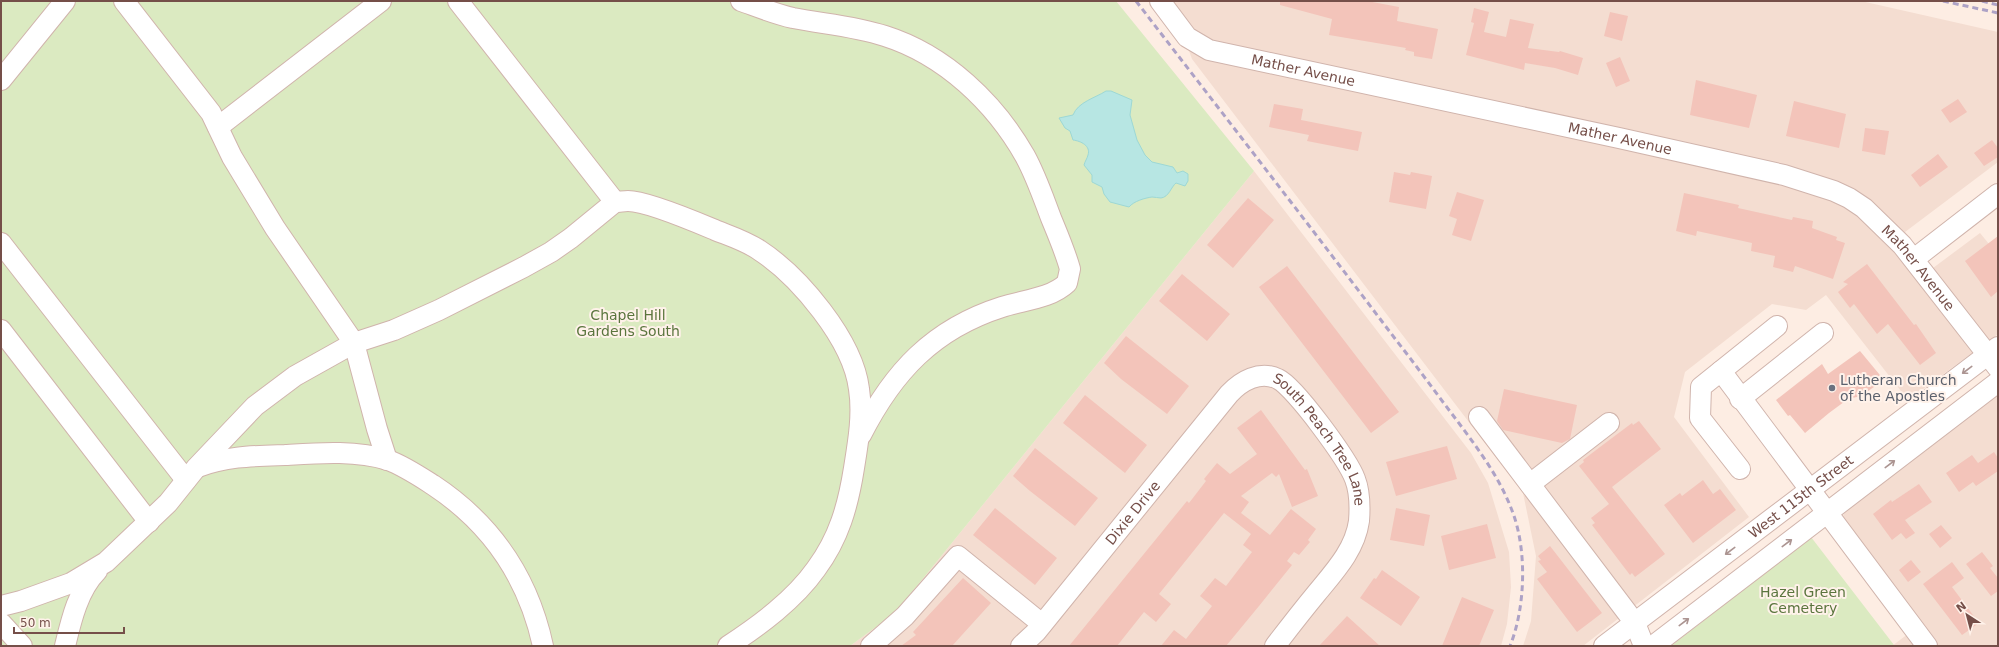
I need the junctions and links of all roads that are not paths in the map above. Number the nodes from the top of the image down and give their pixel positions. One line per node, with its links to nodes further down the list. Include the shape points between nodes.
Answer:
1 (66, 1): 7 (street)
2 (124, 1): 8 (street, via 211,113)
3 (382, 1): 8 (street)
4 (458, 1): 10 (street)
5 (741, 1): 24 (street, via 791,18 838,25 903,42 954,73 971,87 998,117 1025,156 1070,269 1067,283 1055,292 1000,308 960,324 939,336 909,363 891,386)
6 (1160, 1): 12 (street, Mather Avenue, via 1186,37 1209,50 1634,141 1811,183 1849,198 1864,208)
7 (1, 80)
8 (218, 127): 16 (street, via 232,157 276,228)
9 (1998, 194): 12 (street)
10 (615, 202): 16 (street, via 571,238 524,267 426,316); 24 (street, via 628,201 647,206 712,228 758,249 788,273 819,307 845,347 859,389)
11 (1, 243): 27 (street)
12 (1914, 259): 17 (street, Mather Avenue)
13 (1777, 326): 18 (street)
14 (1, 330): 31 (street)
15 (1823, 333): 21 (street)
16 (354, 343): 25 (street); 27 (street, via 324,359 255,406)
17 (1995, 356): 29 (street, West 115th Street, one-way to 29)
18 (1721, 372): 21 (street); 26 (street, via 1701,387 1700,418)
19 (1244, 381): 36 (street, Dixie Drive, via 1229,394); 43 (street, South Peach Tree Lane, via 1267,376 1278,379 1288,386 1349,465 1359,495 1359,522 1343,560)
20 (1998, 382): 30 (street, West 115th Street, one-way to 20)
21 (1740, 399): 29 (street)
22 (1479, 417): 28 (street)
23 (1609, 423): 28 (street)
24 (858, 440): 40 (street, via 845,515 827,553 816,570 785,603)
25 (387, 460): 27 (street, via 310,453 228,458); 39 (street, via 409,470 448,495 502,549 524,587)
26 (1740, 469)
27 (191, 474): 31 (street)
28 (1530, 484): 35 (street)
29 (1810, 489): 30 (street); 35 (street, West 115th Street, one-way to 35)
30 (1828, 512): 46 (street, West 115th Street, one-way to 30); 47 (street)
31 (149, 522): 32 (street)
32 (106, 562): 33 (street, via 71,583 21,602); 38 (street, via 84,588)
33 (1, 606)
34 (1, 623): 37 (street)
35 (1635, 623): 44 (street, West 115th Street); 45 (street)
36 (1042, 624): 41 (street, via 958,556 905,616); 42 (street, Dixie Drive)
37 (22, 646)
38 (65, 646)
39 (543, 646)
40 (728, 646)
41 (872, 646)
42 (1022, 646)
43 (1274, 646)
44 (1604, 646)
45 (1644, 646)
46 (1653, 646)
47 (1927, 646)

